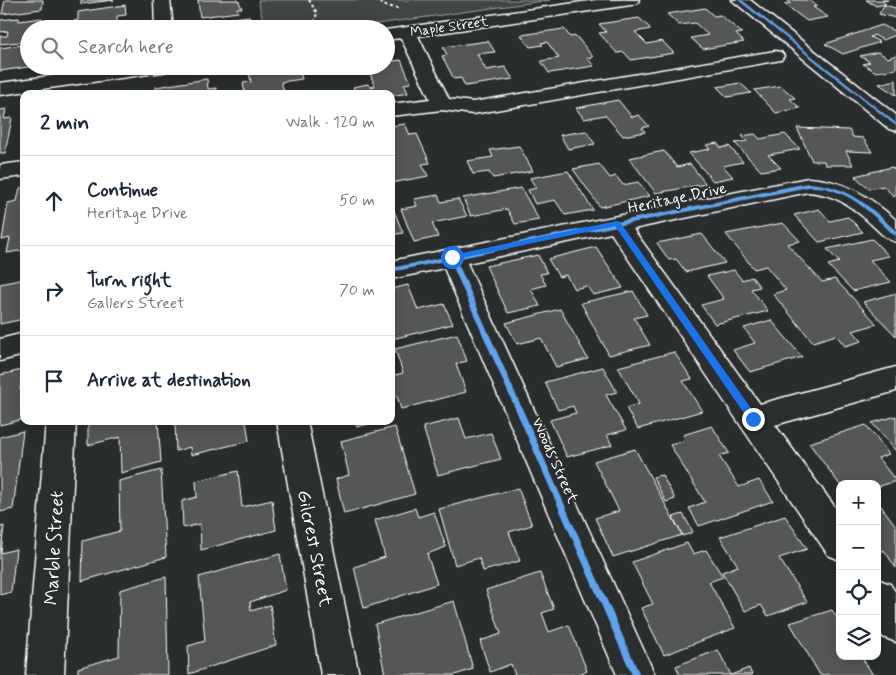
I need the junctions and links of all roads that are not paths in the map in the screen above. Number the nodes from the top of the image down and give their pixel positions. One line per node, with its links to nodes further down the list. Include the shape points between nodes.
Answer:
1 (162, 0): 4 (street)
2 (631, 0): 5 (street, Maple Street)
3 (740, 0): 12 (street)
4 (163, 20)
5 (407, 32): 6 (street, Maple Street); 10 (street)
6 (395, 34)
7 (775, 56): 10 (street, via 473,108)
8 (99, 75): 9 (street)
9 (0, 89)
10 (442, 104): 11 (street)
11 (395, 110)
12 (896, 125)
13 (20, 170): 14 (street)
14 (0, 172)
15 (617, 224): 16 (street, Heritage Drive, via 818,184 850,195); 17 (street, Heritage Drive); 22 (street)
16 (896, 234)
17 (452, 257): 18 (street, Heritage Drive); 30 (street, Woods Street)
18 (395, 269)
19 (20, 345): 20 (street)
20 (0, 350)
21 (896, 379): 22 (street)
22 (753, 419): 25 (street)
23 (60, 425): 28 (street, Marble Street)
24 (293, 425): 29 (street, Gilcrest Street)
25 (836, 537)
26 (881, 603): 27 (street)
27 (896, 624)
28 (46, 675)
29 (340, 675)
30 (636, 675)

